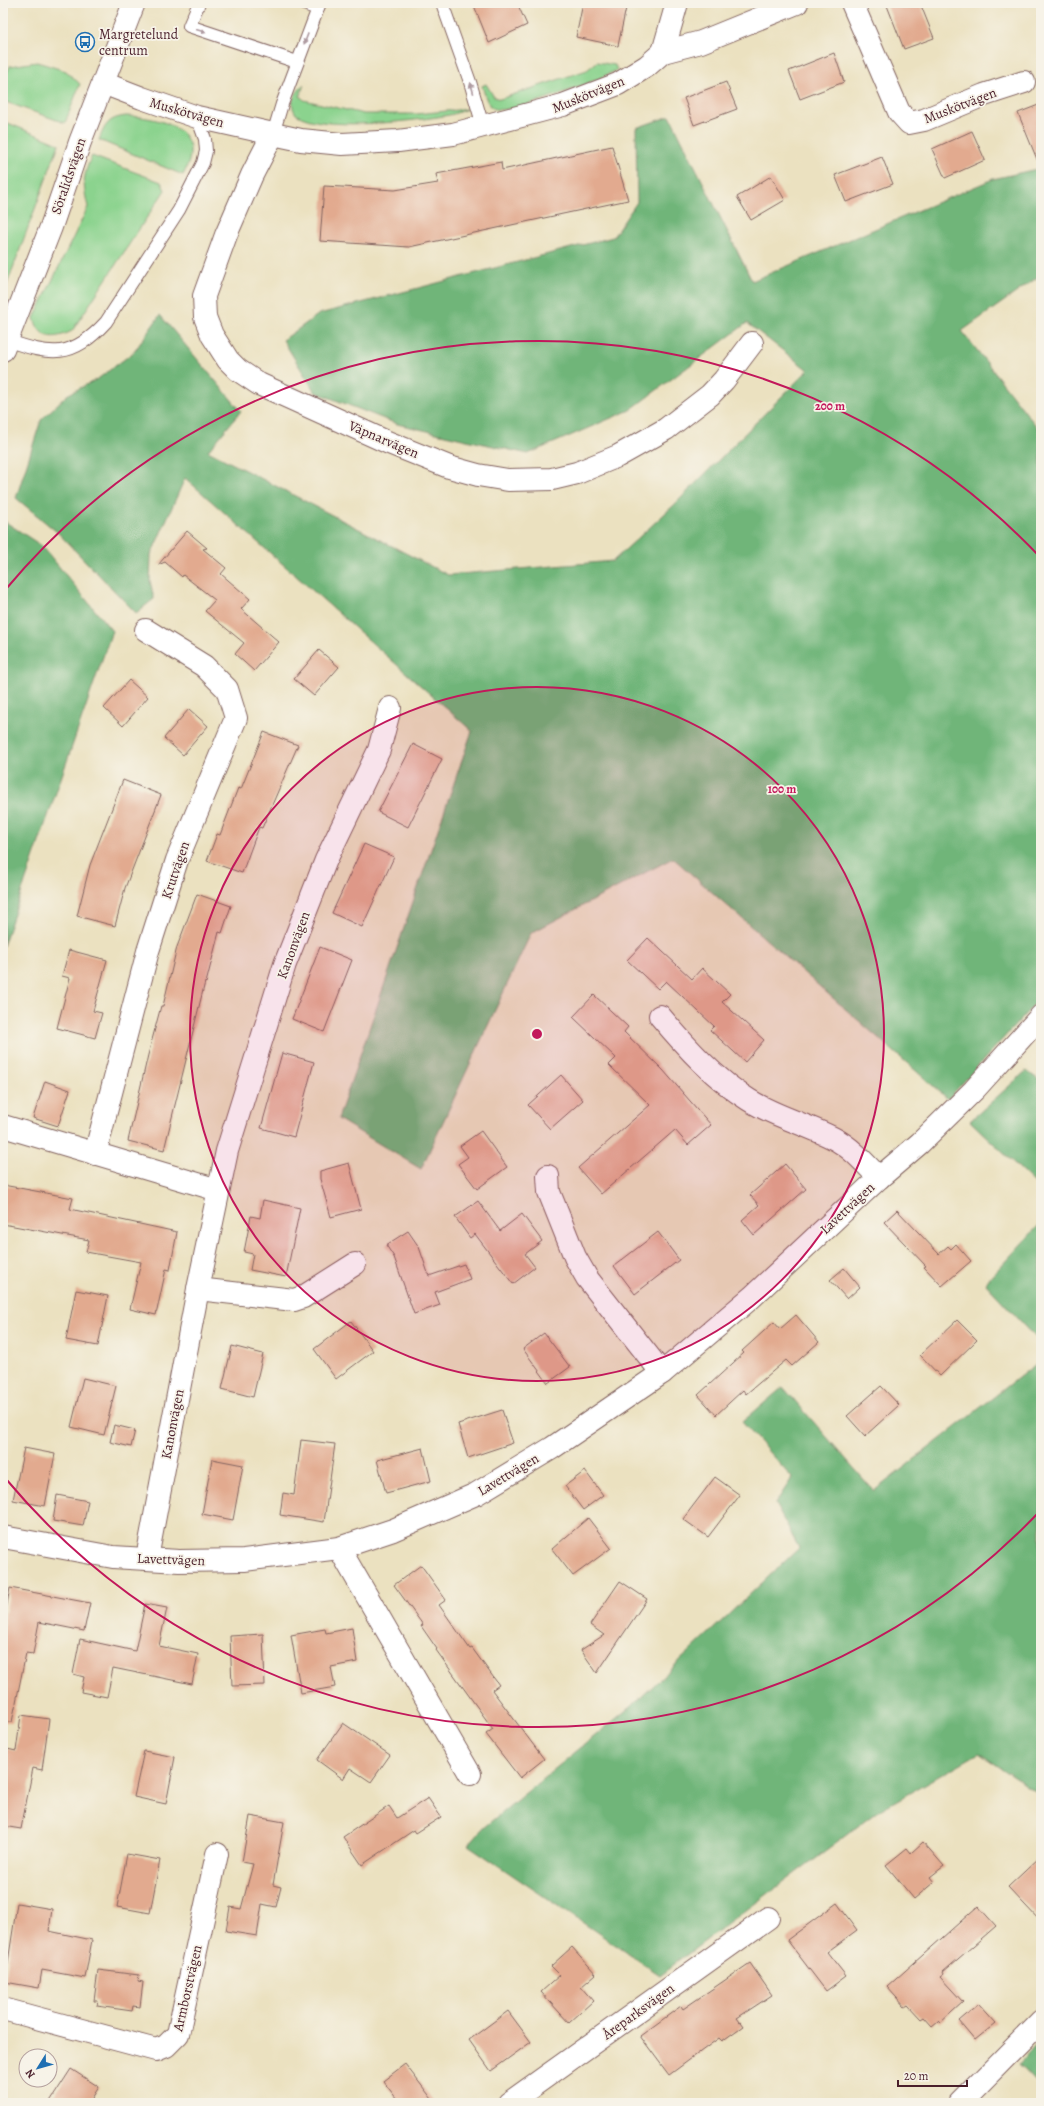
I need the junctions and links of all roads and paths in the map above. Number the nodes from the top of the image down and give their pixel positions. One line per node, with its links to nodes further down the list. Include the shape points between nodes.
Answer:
1 (134, 3): 12 (street, Söralidsvägen)
2 (199, 3): 10 (lane, one-way to 10, via 189,26)
3 (301, 3): 8 (lane)
4 (442, 3): 14 (lane, one-way to 4)
5 (677, 3): 9 (street)
6 (797, 3): 9 (street, Muskötvägen, via 701,42)
7 (852, 3): 11 (street, Muskötvägen, via 899,112 909,122 924,120 984,95)
8 (319, 6): 10 (lane, one-way to 10)
9 (663, 52): 14 (street, Muskötvägen, via 632,76 605,90 538,113)
10 (297, 62): 15 (lane)
11 (1024, 82)
12 (103, 83): 13 (street, Muskötvägen); 17 (street, Söralidsvägen)
13 (197, 117): 15 (street, Muskötvägen); 17 (lane, via 206,139 203,163 179,210 106,322 82,345 62,351)
14 (483, 126): 15 (street, Muskötvägen, via 454,134 371,144 321,142)
15 (273, 134): 16 (street, Väpnarvägen, via 226,235 204,296 205,317 212,335 228,360 258,384 387,442 449,467 508,480 552,479 577,473 618,456 666,429 710,395)
16 (752, 342)
17 (5, 345)
18 (146, 630): 23 (street, Krutvägen, via 204,666 227,689 236,718 177,860 148,951)
19 (390, 708): 26 (street, Kanonvägen, via 379,750 326,860 285,964 227,1150)
20 (660, 1016): 25 (street, Lavettvägen, via 711,1071 749,1100 793,1122 834,1138 858,1155)
21 (1041, 1016): 25 (street, via 974,1090 920,1143)
22 (3, 1126): 23 (street)
23 (95, 1154): 26 (street)
24 (548, 1176): 29 (street, via 549,1192 575,1257 587,1278)
25 (879, 1178): 29 (street, Lavettvägen, via 752,1297)
26 (218, 1190): 28 (street, Kanonvägen)
27 (355, 1264): 28 (street, via 303,1298 294,1300)
28 (198, 1289): 32 (street, Kanonvägen)
29 (662, 1373): 31 (street, Lavettvägen, via 552,1448 476,1494 393,1530)
30 (3, 1537): 32 (street, Lavettvägen, via 113,1557)
31 (339, 1548): 32 (street, Lavettvägen, via 244,1560 179,1561); 33 (street)
32 (147, 1558)
33 (470, 1774)
34 (217, 1854): 36 (street, Armborstvägen, via 178,2034 166,2046 156,2050)
35 (768, 1918): 38 (street, Åreparksvägen)
36 (3, 2009)
37 (1041, 2021): 39 (street)
38 (509, 2103)
39 (960, 2103)

